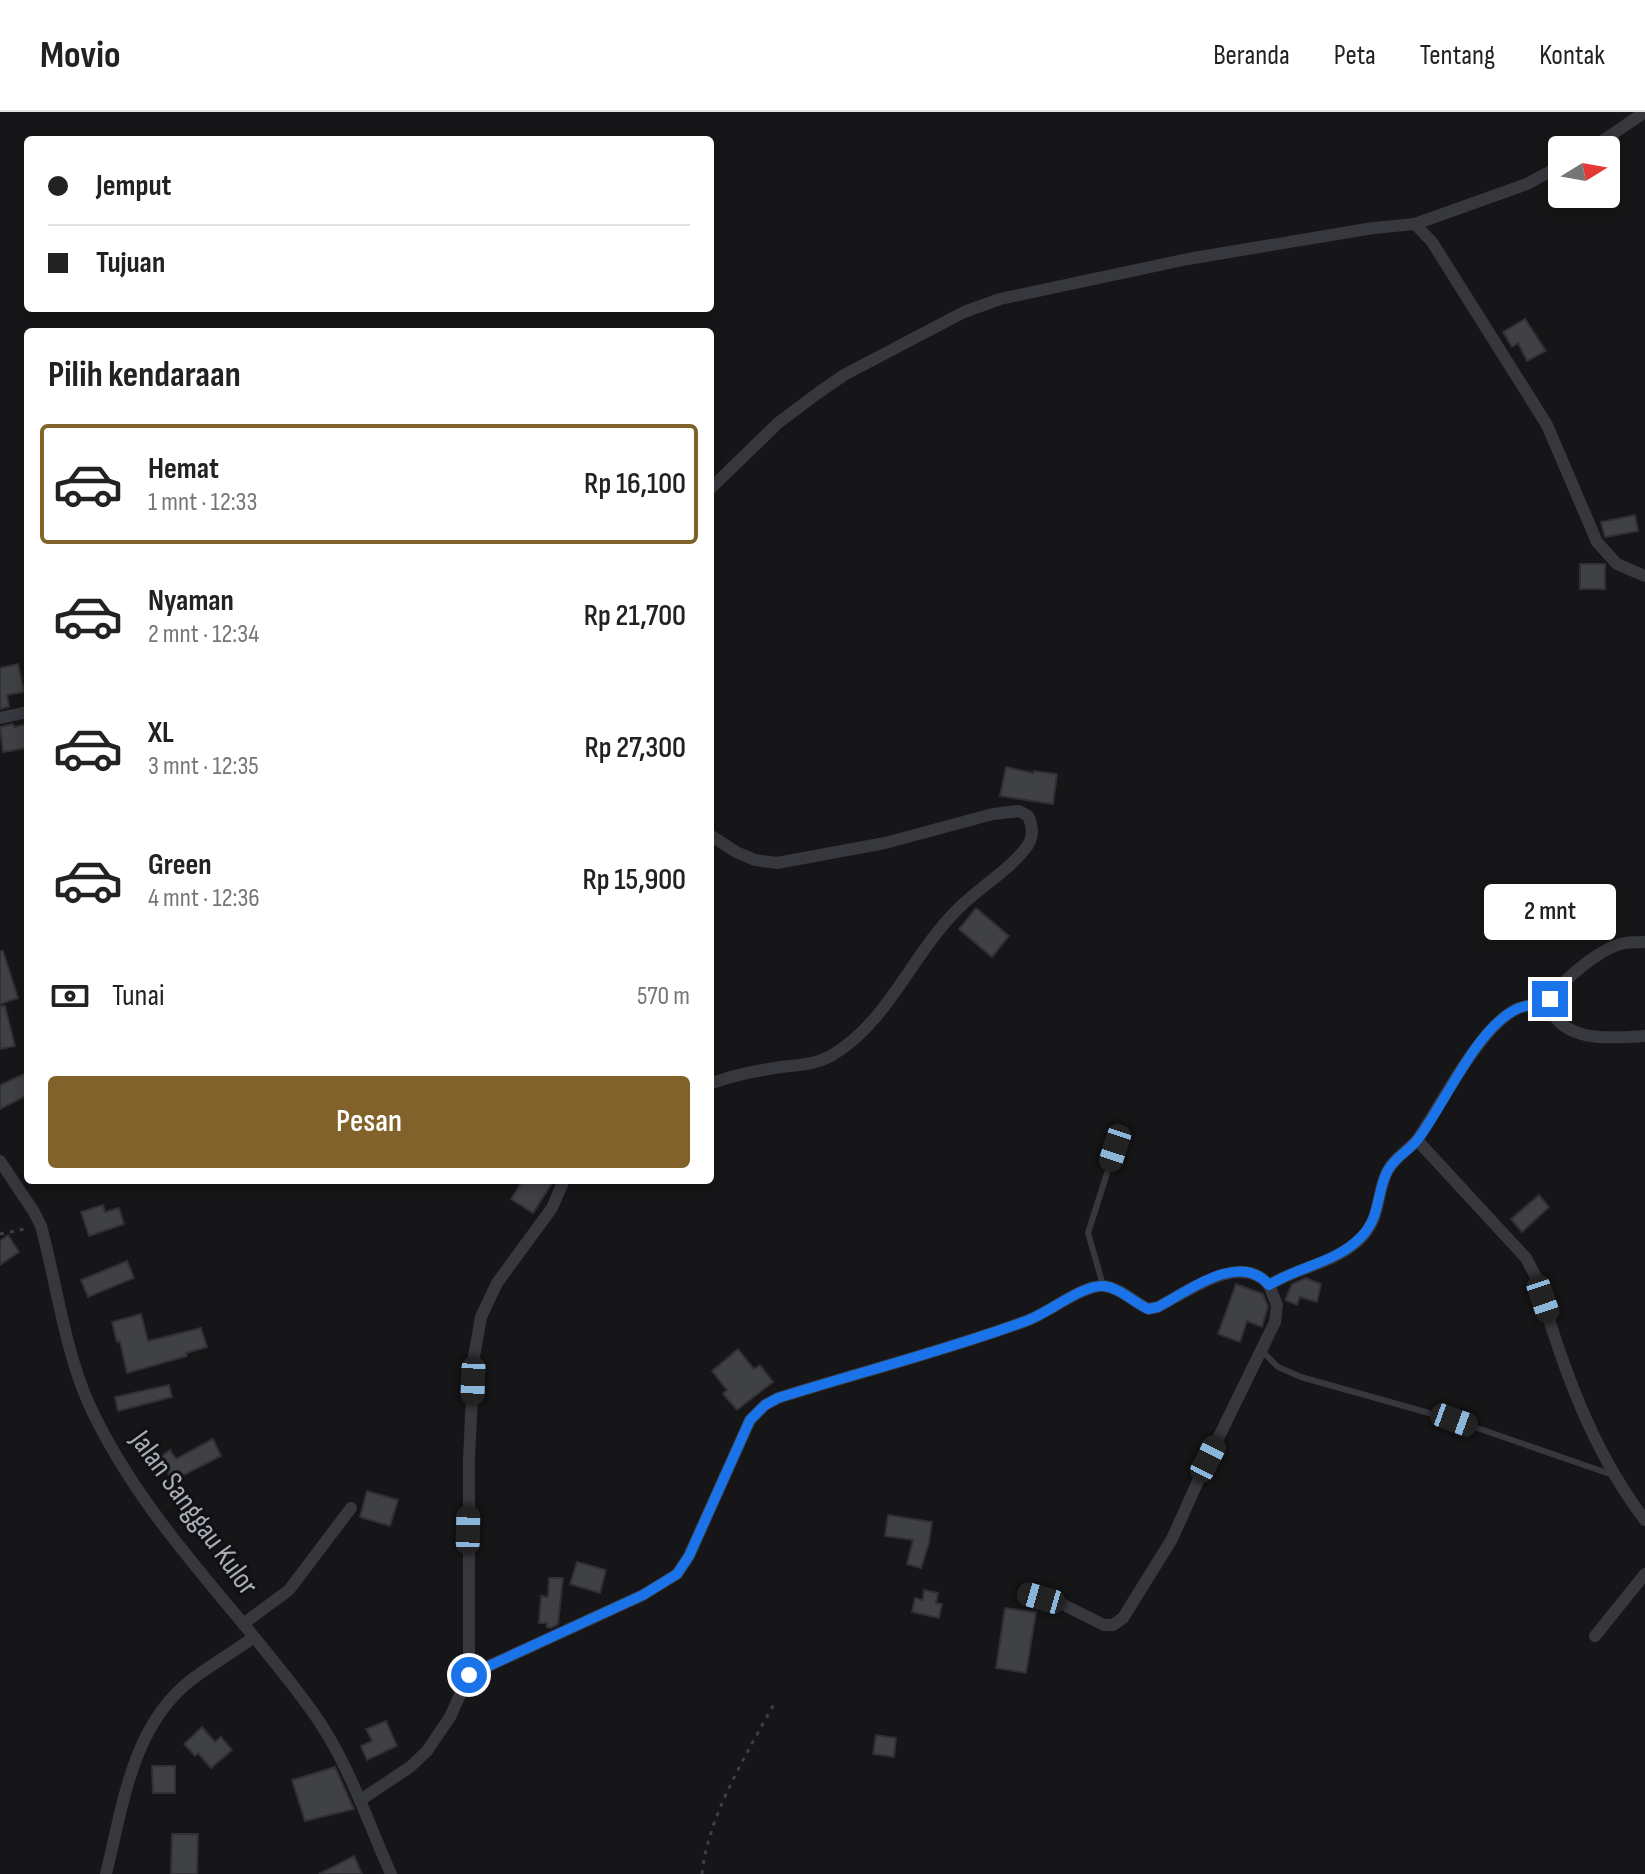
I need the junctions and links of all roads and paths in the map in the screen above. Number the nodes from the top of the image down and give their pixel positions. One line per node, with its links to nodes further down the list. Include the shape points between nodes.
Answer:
1 (1645, 112): 2 (street)
2 (1610, 136)
3 (1548, 173): 4 (street)
4 (1415, 224): 5 (street, via 1188,259 988,303 844,375 778,423); 6 (street, via 1432,242 1547,425 1597,542 1617,564)
5 (714, 485)
6 (1645, 576)
7 (24, 713): 8 (street)
8 (0, 718)
9 (714, 838): 13 (street, via 755,860 777,863 885,843 993,814 1019,811 1032,824 1027,846 956,910 894,994 835,1054)
10 (1645, 942): 11 (street, via 1617,945 1594,959 1553,994)
11 (1549, 1005): 12 (street, via 1552,1014 1575,1032); 14 (street, via 1514,1010 1495,1025)
12 (1645, 1036)
13 (714, 1083)
14 (1417, 1140): 20 (street, via 1387,1171 1377,1214 1360,1239 1334,1257); 23 (street, via 1526,1258 1583,1412)
15 (1115, 1148): 21 (lane, via 1088,1233)
16 (0, 1161): 18 (street, Jalan Sanggau Kulor)
17 (562, 1184): 31 (street, via 552,1208 497,1283 481,1317 469,1458)
18 (41, 1226): 19 (path); 28 (street, Jalan Sanggau Kulor, via 72,1350 98,1421 133,1485)
19 (0, 1234)
20 (1269, 1285): 21 (street, via 1252,1273 1227,1273 1148,1309); 22 (street, via 1276,1313)
21 (1104, 1286): 31 (street, via 992,1334 765,1405 750,1420 677,1574 643,1595)
22 (1262, 1351): 23 (lane, via 1278,1367 1301,1377 1454,1420); 27 (street, via 1172,1539 1123,1618 1104,1625 1060,1603)
23 (1613, 1475): 25 (street)
24 (351, 1508): 28 (street, via 289,1590)
25 (1645, 1520)
26 (1645, 1574): 29 (street)
27 (1023, 1593)
28 (243, 1624): 30 (street, Jalan Sanggau Kulor)
29 (1595, 1636)
30 (253, 1638): 33 (street, Jalan Sanggau Kulor, via 312,1711); 34 (street, via 190,1681 162,1709 141,1743)
31 (469, 1675): 33 (street, via 427,1751)
32 (774, 1704): 36 (path, via 735,1774)
33 (362, 1799): 35 (street, Jalan Sanggau Kulor)
34 (106, 1874)
35 (391, 1874)
36 (702, 1874)

